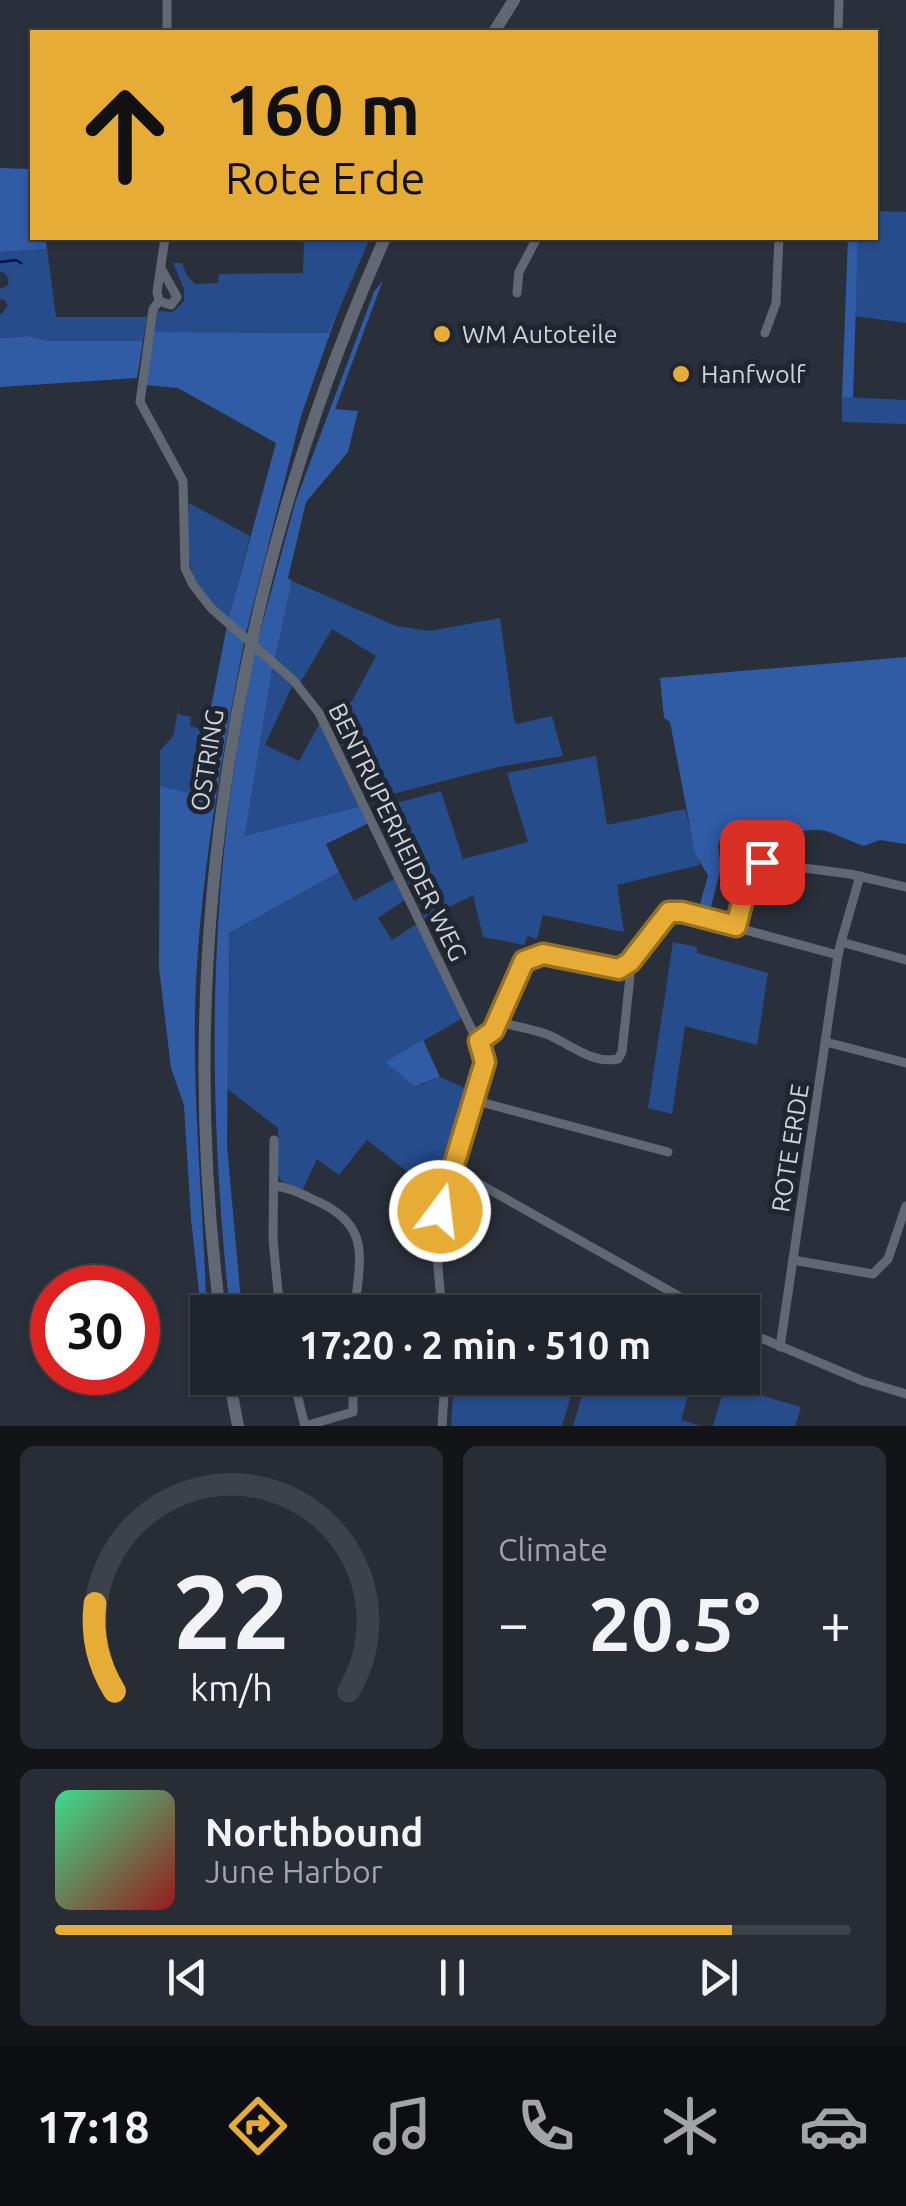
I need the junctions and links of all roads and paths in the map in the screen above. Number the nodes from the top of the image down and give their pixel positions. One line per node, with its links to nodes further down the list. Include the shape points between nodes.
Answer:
1 (167, 0): 4 (street)
2 (514, 0): 5 (main road)
3 (838, 0): 6 (street)
4 (167, 30)
5 (495, 30)
6 (838, 30)
7 (165, 240): 11 (street)
8 (384, 240): 33 (main road, OSTRING, via 320,396 284,508 254,620 226,780 207,945 204,1053)
9 (536, 240): 12 (street, via 519,272)
10 (779, 240): 14 (street, via 776,304)
11 (161, 268): 13 (street); 13 (street, via 178,294 171,305)
12 (517, 293)
13 (159, 301): 23 (street, BENTRUPERHEIDER WEG, via 140,402 181,472 185,568 202,596 294,680 320,713)
14 (766, 332)
15 (860, 876): 16 (street); 17 (street, via 754,863); 18 (street, ROTE ERDE)
16 (906, 887)
17 (736, 926): 19 (street); 21 (street, via 669,912)
18 (841, 942): 19 (street, ROTE ERDE); 20 (street)
19 (838, 955): 24 (street, ROTE ERDE)
20 (906, 960)
21 (624, 967): 22 (street, via 530,957); 22 (street, via 630,976 618,1060)
22 (496, 1022): 23 (street)
23 (479, 1041): 26 (street, BENTRUPERHEIDER WEG, via 485,1062)
24 (826, 1042): 25 (street); 32 (street, ROTE ERDE)
25 (906, 1063)
26 (473, 1100): 28 (street); 29 (street, BENTRUPERHEIDER WEG)
27 (274, 1140): 30 (street)
28 (668, 1152)
29 (451, 1168): 36 (street, BENTRUPERHEIDER WEG, via 436,1233); 37 (street)
30 (274, 1186): 34 (street); 35 (street, via 339,1212 354,1228)
31 (906, 1206): 32 (street, via 888,1259 873,1274)
32 (793, 1260): 39 (street, ROTE ERDE)
33 (218, 1295)
34 (279, 1295)
35 (356, 1295)
36 (441, 1295)
37 (677, 1295)
38 (760, 1338): 39 (street)
39 (780, 1347): 40 (street)
40 (906, 1394)
41 (232, 1395): 45 (main road)
42 (298, 1395): 46 (street)
43 (352, 1395): 46 (street, via 352,1412)
44 (444, 1395): 47 (street)
45 (238, 1426)
46 (305, 1426)
47 (442, 1426)

